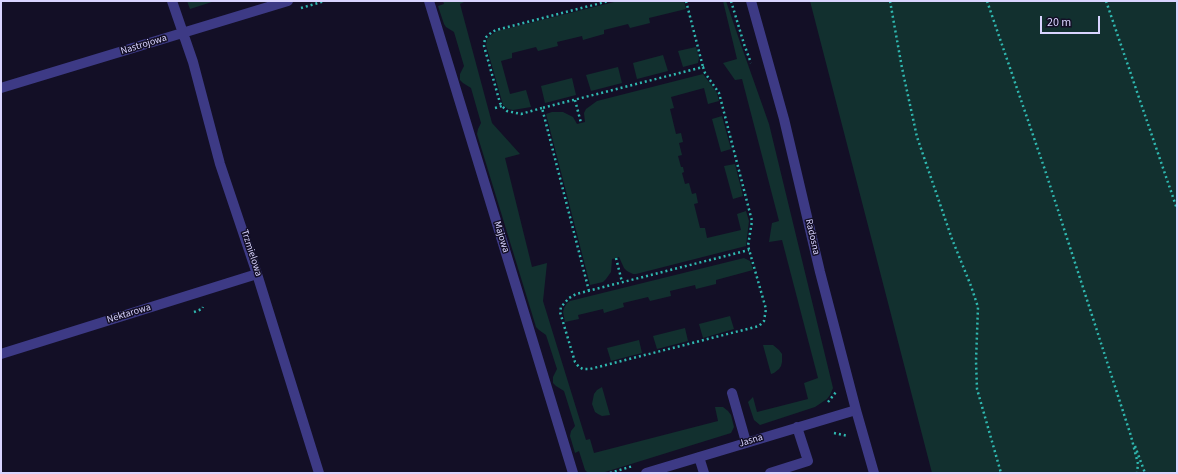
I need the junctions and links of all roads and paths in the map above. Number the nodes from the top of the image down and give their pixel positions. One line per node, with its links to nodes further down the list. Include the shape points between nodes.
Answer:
1 (172, 1): 10 (street, Trzmielowa)
2 (288, 1): 10 (street, Nastrojowa)
3 (429, 1): 32 (street, Majowa)
4 (609, 1): 14 (path, via 496,30 488,35 484,46)
5 (686, 1): 11 (path)
6 (751, 1): 26 (street, Radosna, via 784,119)
7 (890, 1): 37 (path, via 917,137 978,307 977,389)
8 (987, 1): 28 (path)
9 (1106, 1): 18 (path)
10 (183, 34): 12 (street, Nastrojowa); 21 (street, Trzmielowa, via 220,164)
11 (704, 67): 13 (path); 19 (path, via 719,93 752,221)
12 (1, 88)
13 (575, 100): 16 (path); 17 (path)
14 (502, 106): 15 (path); 16 (path, via 507,111 520,114)
15 (495, 108)
16 (542, 108): 23 (path)
17 (581, 124)
18 (1177, 209)
19 (749, 250): 22 (path); 23 (path, via 766,309 766,317 762,324 587,369 579,367 575,362 560,312 568,298)
20 (616, 258): 22 (path)
21 (257, 274): 24 (street, Nektarowa); 31 (street, Trzmielowa)
22 (622, 282): 23 (path)
23 (589, 291)
24 (1, 354)
25 (732, 393): 29 (street)
26 (856, 410): 27 (street, Jasna); 36 (street, Radosna)
27 (797, 427): 29 (street, Jasna); 35 (street, via 808,461)
28 (1131, 436): 38 (path, via 1138,464); 39 (path)
29 (746, 442): 30 (street, Jasna)
30 (699, 457): 33 (street, Jasna); 34 (street)
31 (319, 473)
32 (573, 473)
33 (646, 473)
34 (704, 473)
35 (770, 473)
36 (874, 473)
37 (1001, 473)
38 (1137, 473)
39 (1145, 473)

